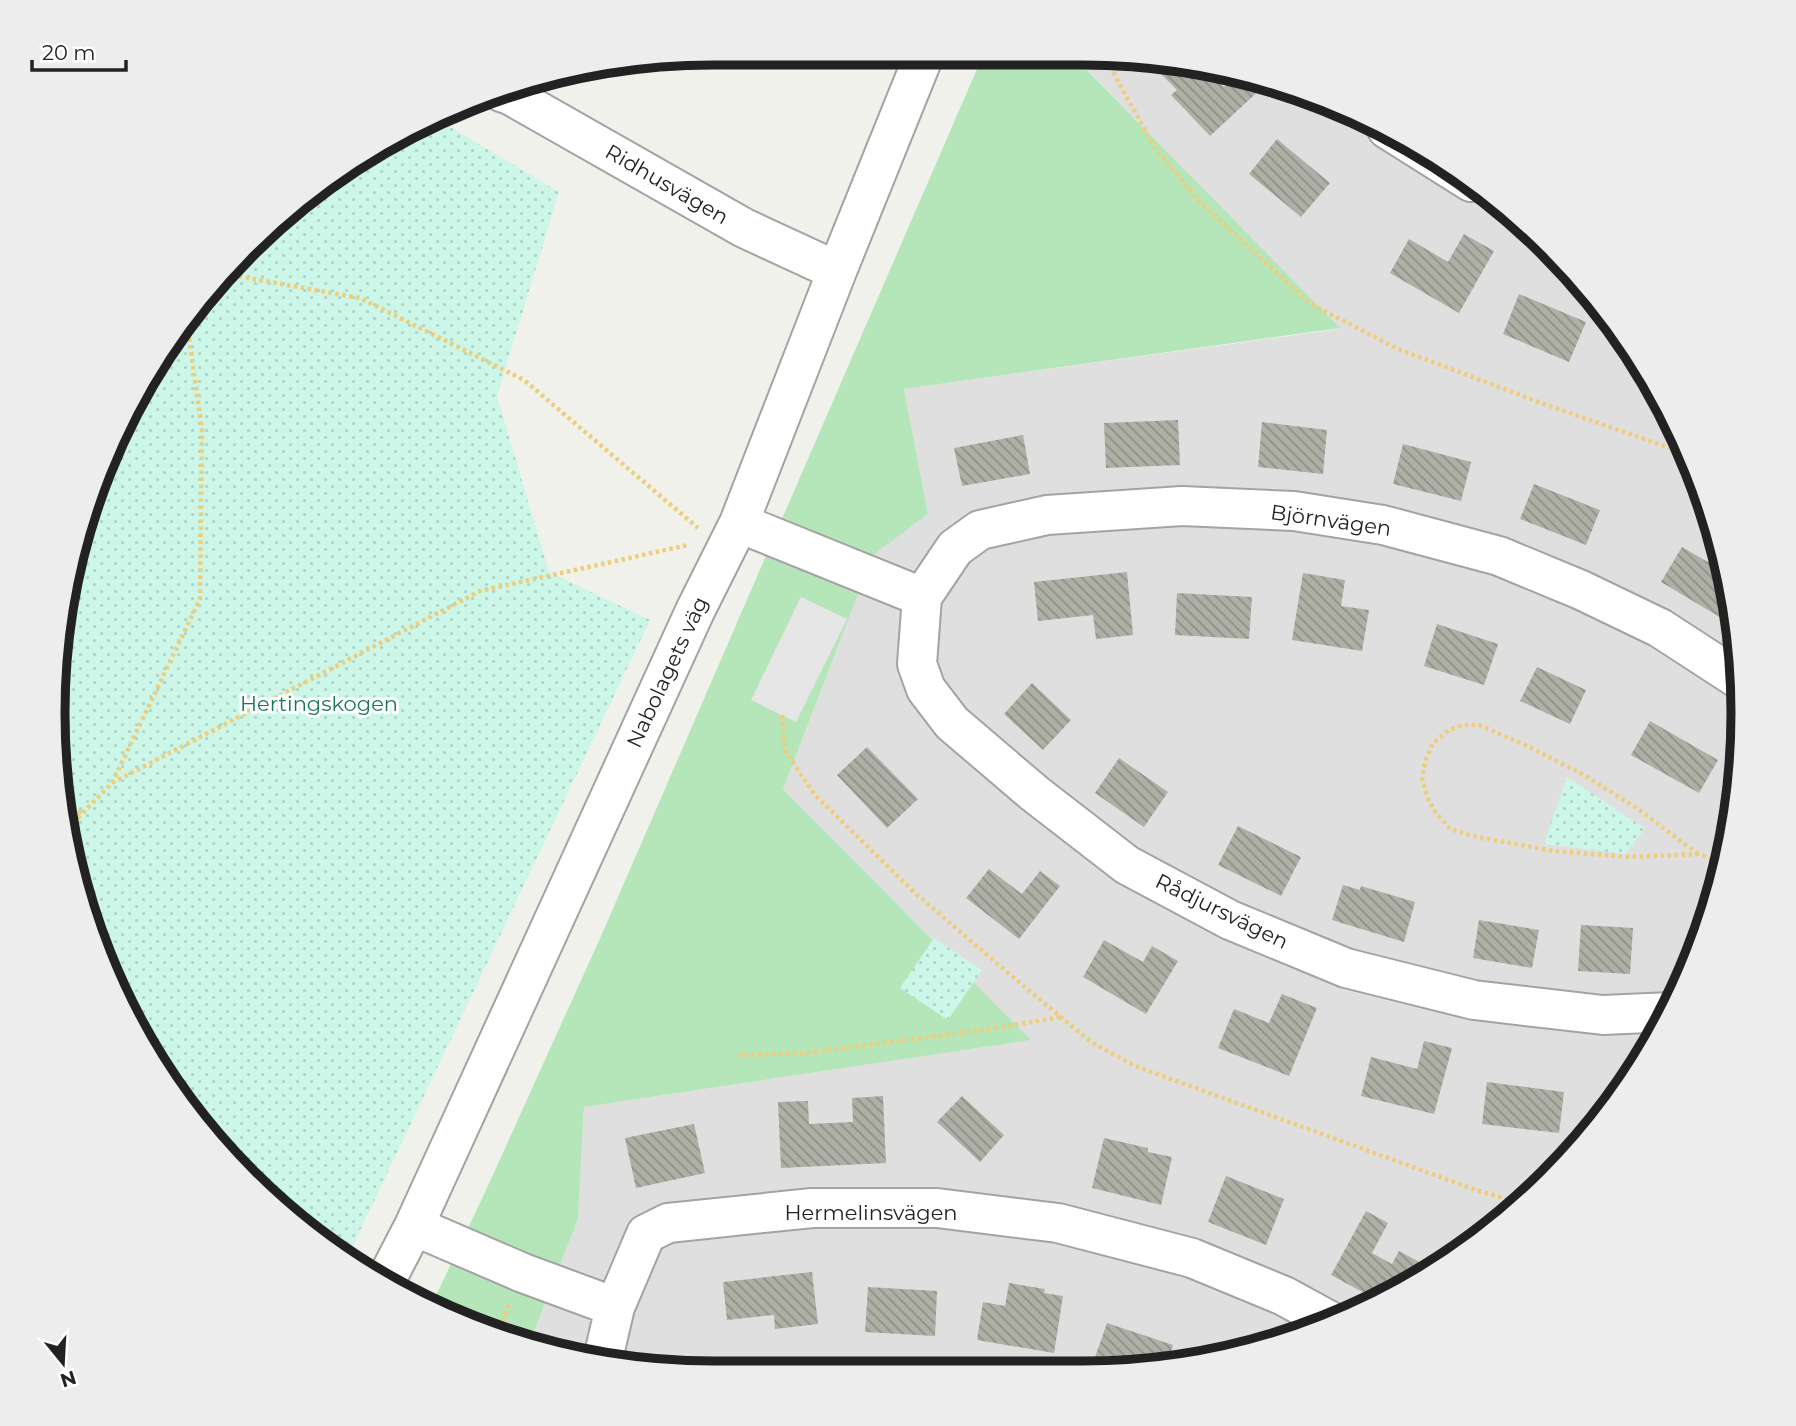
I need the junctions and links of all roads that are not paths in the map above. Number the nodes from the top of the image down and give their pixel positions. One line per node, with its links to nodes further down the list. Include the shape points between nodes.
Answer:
1 (920, 65): 3 (street, Nabolagets väg)
2 (513, 97): 3 (street, Ridhusvägen, via 744,228)
3 (837, 271): 4 (street, Nabolagets väg)
4 (726, 531): 5 (street); 8 (street, Nabolagets väg, via 695,611)
5 (922, 597): 6 (street, Björnvägen, via 955,548 980,530 1047,515 1182,506 1294,511 1383,525 1499,556 1660,628); 7 (street, Rådjursvägen, via 918,664 926,689 952,723 1127,865 1230,919 1346,968 1474,1000 1603,1015)
6 (1730, 674)
7 (1657, 1013)
8 (414, 1226): 9 (street, Nabolagets väg); 10 (street)
9 (389, 1274)
10 (615, 1307): 11 (street, Hermelinsvägen, via 646,1234 668,1223 812,1208 937,1208 1058,1223 1192,1258); 12 (street, Hermelinsvägen)
11 (1321, 1316)
12 (605, 1352)

